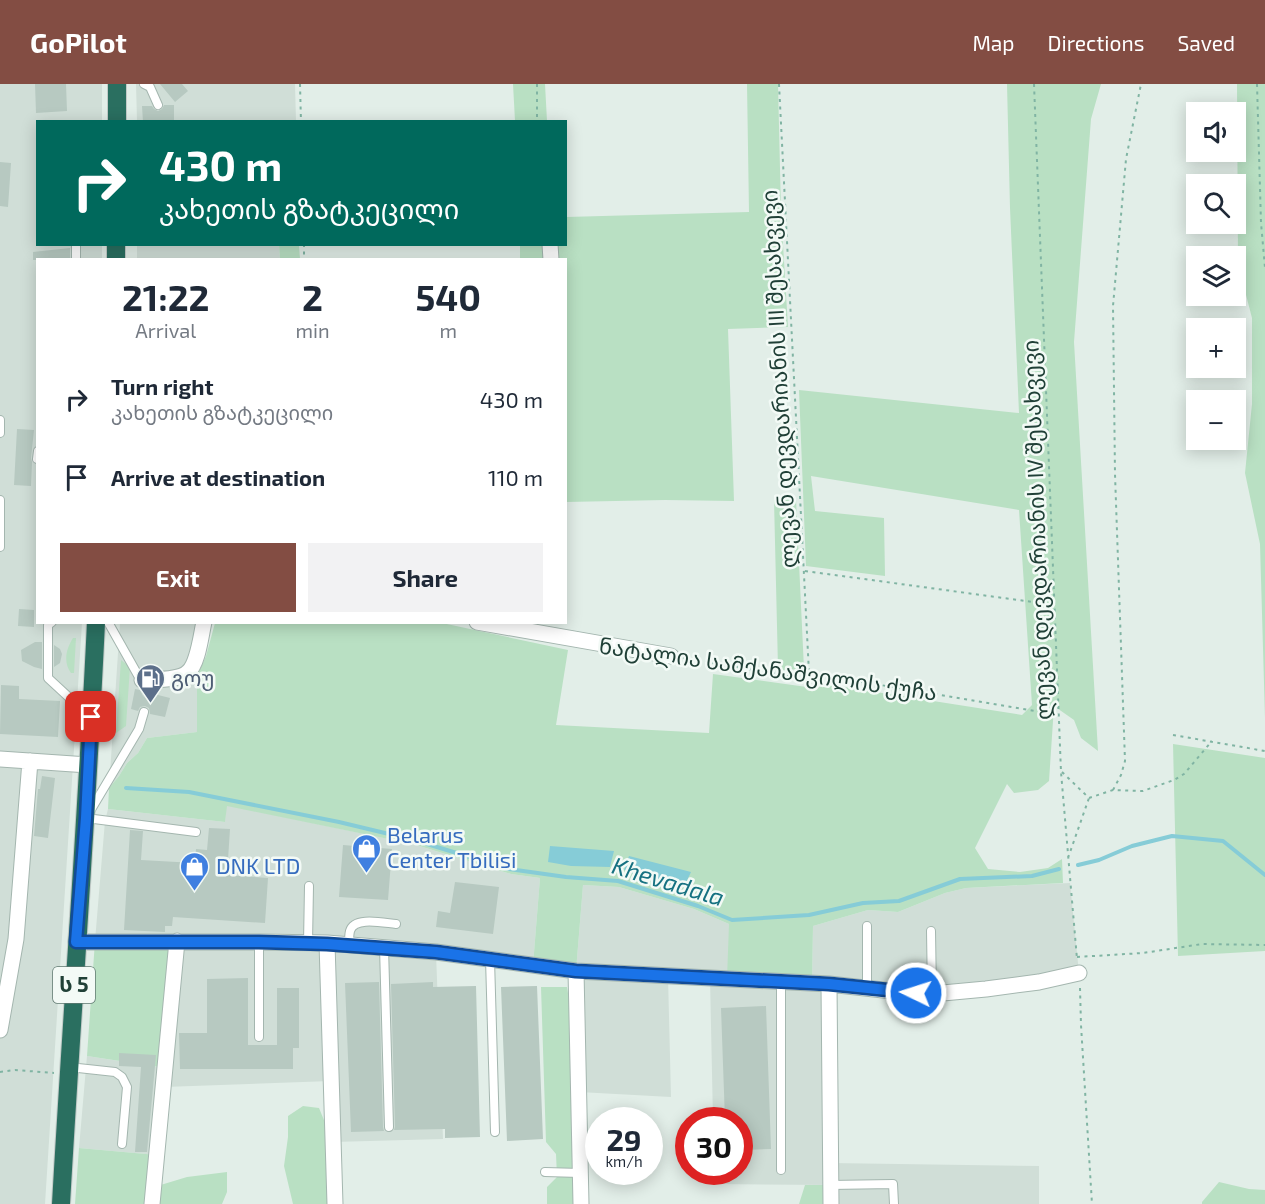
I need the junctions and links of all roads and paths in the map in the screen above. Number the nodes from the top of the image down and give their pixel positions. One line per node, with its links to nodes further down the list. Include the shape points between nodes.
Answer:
1 (117, 84): 10 (highway)
2 (144, 84): 9 (lane, via 150,87)
3 (300, 84): 11 (path)
4 (537, 84): 12 (path)
5 (779, 84): 18 (path, ლევან დევდარიანის III შესახვევი)
6 (1034, 84): 19 (path, ლევან დევდარიანის IV შესახვევი)
7 (1141, 84): 39 (path, via 1126,159 1113,306 1125,761)
8 (1257, 84): 13 (path, via 1260,224)
9 (158, 105)
10 (117, 120)
11 (301, 120)
12 (537, 120)
13 (1265, 268)
14 (0, 420): 15 (lane)
15 (0, 433)
16 (0, 500): 17 (lane)
17 (0, 547)
18 (804, 571): 19 (path); 27 (path, ლევან დევდარიანის III შესახვევი)
19 (1055, 605): 30 (path, ლევან დევდარიანის IV შესახვევი)
20 (49, 624): 31 (lane, via 48,678)
21 (96, 624): 31 (highway, ს 5)
22 (109, 624): 28 (lane)
23 (204, 624): 28 (street, via 194,664 188,673)
24 (498, 624): 25 (street, ნატალია სამქანაშვილის ქუჩა)
25 (559, 630): 26 (street, ნატალია სამქანაშვილის ქუჩა)
26 (671, 656): 27 (path, ნატალია სამქანაშვილის ქუჩა, via 789,676)
27 (809, 673): 30 (path, ნატალია სამქანაშვილის ქუჩა)
28 (145, 686)
29 (144, 712): 41 (lane, via 139,729)
30 (1059, 715): 38 (path, ლევან დევდარიანის IV შესახვევი)
31 (91, 717): 37 (highway, ს 5)
32 (1173, 735): 33 (path)
33 (1212, 741): 34 (path); 39 (path, via 1174,780 1143,791)
34 (1265, 751)
35 (0, 759): 36 (street)
36 (30, 761): 37 (street); 64 (street, via 16,939)
37 (88, 765): 41 (highway, ს 5)
38 (1061, 772): 40 (path); 43 (path, ლევან დევდარიანის IV შესახვევი)
39 (1113, 790): 40 (path)
40 (1089, 798): 43 (path)
41 (86, 818): 42 (lane); 48 (highway, ს 5)
42 (196, 832)
43 (1068, 859): 56 (path, ლევან დევდარიანის IV შესახვევი)
44 (309, 886): 51 (lane)
45 (396, 924): 53 (lane, via 354,924)
46 (867, 926): 62 (lane)
47 (931, 931): 63 (lane)
48 (76, 942): 49 (street); 66 (highway, ს 5)
49 (177, 942): 50 (street); 76 (street)
50 (259, 942): 51 (street); 65 (lane)
51 (308, 943): 52 (street)
52 (327, 944): 53 (street); 77 (street)
53 (349, 945): 55 (street)
54 (1265, 945): 56 (path, via 1202,944)
55 (384, 947): 57 (street); 68 (lane)
56 (1077, 957): 59 (path, ლევან დევდარიანის IV შესახვევი)
57 (489, 959): 58 (street); 69 (lane)
58 (576, 971): 60 (street); 73 (street)
59 (1079, 973): 63 (street, via 1039,982); 81 (path, ლევან დევდარიანის IV შესახვევი)
60 (781, 982): 61 (street); 71 (lane)
61 (829, 984): 62 (street); 74 (street)
62 (867, 988): 63 (street)
63 (932, 993)
64 (0, 1030)
65 (259, 1037)
66 (69, 1071): 67 (path); 70 (lane, via 115,1072 122,1077 127,1087); 75 (highway, ს 5)
67 (0, 1072)
68 (388, 1127)
69 (495, 1132)
70 (122, 1144)
71 (781, 1170)
72 (546, 1172): 73 (lane)
73 (580, 1173): 78 (street)
74 (830, 1185): 79 (street); 80 (lane, via 893,1184)
75 (61, 1204)
76 (152, 1204)
77 (335, 1204)
78 (581, 1204)
79 (831, 1204)
80 (894, 1204)
81 (1092, 1204)

